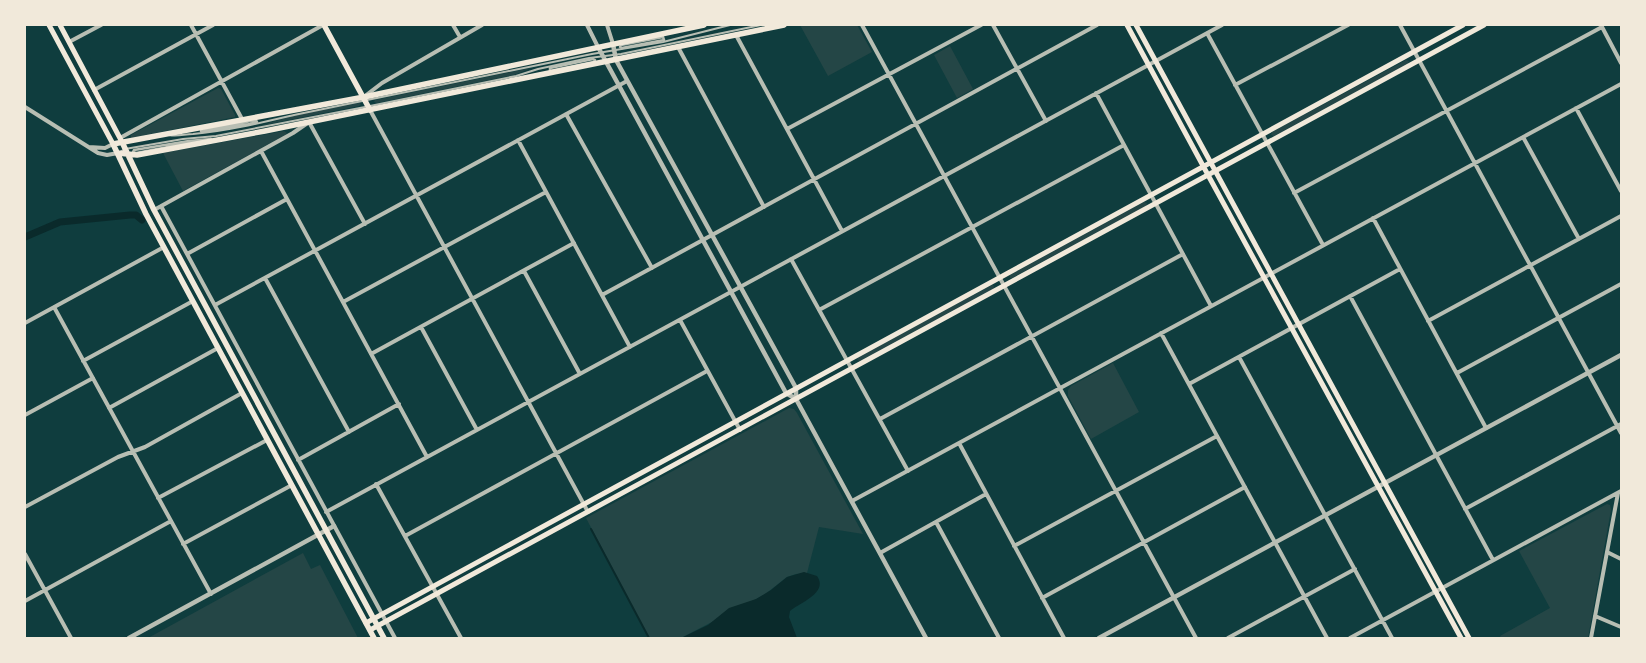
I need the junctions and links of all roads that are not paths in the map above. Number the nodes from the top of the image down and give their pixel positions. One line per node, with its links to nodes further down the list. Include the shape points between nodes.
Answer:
1 (49, 25): 69 (main road)
2 (60, 25): 31 (main road)
3 (101, 25): 31 (street)
4 (191, 25): 28 (street)
5 (213, 25): 28 (street)
6 (324, 25): 45 (street); 51 (main road)
7 (453, 25): 30 (street)
8 (482, 25): 30 (street)
9 (587, 25): 36 (street)
10 (607, 25): 34 (street)
11 (704, 25): 34 (main road)
12 (730, 25): 34 (lane)
13 (761, 25): 34 (lane)
14 (784, 25): 29 (main road)
15 (862, 25): 43 (street)
16 (981, 25): 43 (street)
17 (993, 25): 42 (street)
18 (1097, 25): 42 (street)
19 (1127, 25): 41 (main road)
20 (1136, 25): 37 (main road)
21 (1222, 25): 27 (street)
22 (1348, 25): 48 (street)
23 (1400, 25): 35 (street)
24 (1463, 25): 35 (main road)
25 (1484, 25): 38 (main road)
26 (1601, 26): 40 (street); 54 (street)
27 (1206, 33): 37 (street); 48 (street)
28 (196, 34): 45 (street); 49 (street)
29 (736, 35): 32 (main road); 61 (street)
30 (460, 38): 51 (street, via 382,83)
31 (69, 42): 49 (main road)
32 (678, 47): 34 (main road); 90 (street)
33 (622, 48): 33 (street, via 621,45 663,37 664,40)
34 (614, 52): 36 (main road); 36 (main road); 44 (street)
35 (1414, 52): 38 (street); 63 (main road)
36 (602, 54): 47 (street); 51 (main road); 51 (main road)
37 (1156, 61): 41 (street); 75 (main road)
38 (1419, 61): 54 (street); 68 (main road)
39 (594, 62): 39 (street, via 593,59 550,68 550,71)
40 (1621, 63)
41 (1149, 65): 50 (street); 77 (main road)
42 (1017, 69): 57 (street); 60 (street)
43 (889, 74): 60 (street); 61 (street)
44 (627, 81): 47 (street); 97 (street)
45 (222, 82): 56 (street); 66 (street)
46 (1621, 84): 53 (street)
47 (618, 85): 55 (street); 99 (street)
48 (1235, 85): 63 (street)
49 (94, 90): 66 (main road)
50 (1096, 93): 57 (street); 70 (street)
51 (367, 103): 56 (main road); 59 (main road); 62 (lane, via 210,133); 73 (lane); 86 (street)
52 (25, 107): 71 (street)
53 (1576, 108): 64 (street); 82 (street)
54 (1446, 111): 76 (street); 84 (street)
55 (566, 114): 67 (street); 109 (street)
56 (242, 120): 62 (main road)
57 (1046, 121): 79 (street)
58 (257, 122): 58 (street, via 256,120 201,131)
59 (309, 122): 72 (street); 73 (main road, via 137,155); 94 (street)
60 (916, 124): 79 (street); 81 (street)
61 (787, 129): 81 (street)
62 (166, 134): 66 (main road)
63 (1262, 134): 68 (street); 75 (main road)
64 (1523, 137): 76 (street); 98 (street)
65 (211, 139): 65 (street, via 188,141 133,152 136,153)
66 (121, 140): 69 (main road); 73 (main road)
67 (518, 140): 83 (street); 86 (street)
68 (1267, 143): 78 (main road); 84 (street)
69 (113, 144): 71 (street, via 105,148); 74 (main road)
70 (1124, 144): 85 (street); 95 (street)
71 (87, 146): 74 (street, via 102,154)
72 (261, 151): 87 (street); 89 (street)
73 (126, 152): 74 (main road); 91 (main road)
74 (118, 153): 102 (main road)
75 (1210, 162): 77 (main road); 78 (main road)
76 (1475, 163): 93 (street); 108 (street)
77 (1203, 166): 80 (main road); 85 (main road)
78 (1215, 171): 80 (main road); 112 (main road)
79 (944, 176): 95 (street); 96 (street)
80 (1208, 176): 88 (main road); 115 (main road)
81 (814, 180): 90 (street); 96 (street)
82 (1621, 191)
83 (546, 192): 100 (street); 103 (street)
84 (1294, 193): 101 (street)
85 (1151, 195): 88 (street); 113 (main road)
86 (417, 196): 94 (street); 103 (street)
87 (287, 199): 104 (street); 105 (street)
88 (1156, 204): 106 (street); 117 (main road)
89 (161, 206): 91 (street); 105 (street)
90 (764, 207): 97 (street)
91 (154, 210): 197 (main road)
92 (1621, 216): 98 (street)
93 (1373, 218): 101 (street); 110 (street)
94 (365, 224): 104 (street)
95 (972, 227): 113 (street); 128 (street)
96 (842, 231): 107 (street)
97 (712, 235): 99 (street); 118 (street)
98 (1579, 238): 108 (street)
99 (703, 240): 109 (street); 119 (street)
100 (574, 244): 111 (street); 120 (street)
101 (1323, 246): 112 (street)
102 (164, 247): 123 (main road); 127 (street)
103 (444, 247): 122 (street); 124 (street)
104 (315, 251): 114 (street); 124 (street)
105 (187, 254): 125 (street)
106 (1183, 254): 126 (street); 137 (street)
107 (791, 259): 118 (street); 128 (street)
108 (1530, 265): 129 (street); 131 (street)
109 (652, 268): 120 (street)
110 (1400, 269): 121 (street); 131 (street)
111 (524, 271): 122 (street); 149 (street)
112 (1271, 274): 115 (street); 133 (main road)
113 (1000, 277): 117 (street); 143 (main road)
114 (265, 278): 125 (street); 167 (street)
115 (1264, 278): 126 (street); 135 (main road)
116 (1621, 284): 129 (street)
117 (1004, 286): 137 (street); 145 (main road)
118 (740, 287): 119 (street); 152 (street)
119 (731, 292): 130 (street); 155 (street)
120 (602, 295): 138 (street)
121 (1350, 296): 133 (street); 174 (street)
122 (473, 299): 134 (street); 157 (street)
123 (193, 301): 139 (main road); 144 (street)
124 (343, 302): 140 (street)
125 (215, 305): 176 (street)
126 (1211, 306): 136 (street)
127 (54, 307): 132 (street); 144 (street)
128 (819, 310): 143 (street)
129 (1559, 318): 147 (street); 148 (street)
130 (680, 320): 138 (street); 146 (street)
131 (1428, 321): 147 (street)
132 (25, 323)
133 (1298, 324): 135 (street); 178 (main road)
134 (421, 327): 140 (street); 165 (street)
135 (1291, 328): 142 (street); 182 (main road)
136 (1162, 333): 151 (street); 153 (street)
137 (1032, 336): 153 (street); 161 (street)
138 (630, 347): 149 (street)
139 (218, 348): 154 (main road); 159 (street)
140 (371, 354): 158 (street)
141 (1621, 355): 148 (street)
142 (1239, 357): 151 (street); 193 (street)
143 (846, 360): 145 (street); 152 (main road)
144 (83, 361): 150 (street)
145 (852, 369): 156 (main road); 161 (street)
146 (707, 371): 162 (street); 173 (street)
147 (1457, 373): 164 (street)
148 (1588, 373): 163 (street); 164 (street)
149 (580, 374): 157 (street)
150 (93, 378): 159 (street); 160 (street)
151 (1189, 384): 169 (street)
152 (796, 388): 155 (main road); 156 (street)
153 (1060, 388): 171 (street); 183 (street)
154 (242, 393): 170 (main road); 172 (street)
155 (786, 393): 156 (street); 162 (main road)
156 (796, 399): 166 (main road); 187 (street)
157 (528, 402): 165 (street); 173 (street)
158 (399, 404): 167 (street); 175 (street)
159 (109, 408): 172 (street)
160 (25, 415)
161 (880, 419): 177 (street)
162 (735, 421): 166 (street); 188 (main road)
163 (1619, 425): 168 (street); 190 (street)
164 (1486, 428): 174 (street)
165 (477, 430): 175 (street)
166 (740, 430): 192 (main road)
167 (349, 432): 176 (street)
168 (1621, 432)
169 (1217, 436): 181 (street); 183 (street)
170 (267, 440): 180 (main road); 186 (street)
171 (958, 444): 177 (street); 185 (street)
172 (133, 452): 186 (street); 189 (street)
173 (556, 454): 188 (street); 199 (street)
174 (1436, 455): 178 (street); 190 (street)
175 (427, 457): 179 (street)
176 (298, 460): 191 (street)
177 (908, 471): 187 (street)
178 (1384, 483): 182 (street); 211 (main road)
179 (376, 484): 191 (street); 199 (street)
180 (292, 486): 198 (main road); 202 (street)
181 (1245, 487): 200 (street); 201 (street)
182 (1378, 487): 193 (street); 213 (main road)
183 (1116, 491): 200 (street); 203 (street)
184 (1619, 492): 205 (street); 208 (street)
185 (986, 494): 195 (street); 203 (street)
186 (158, 498): 194 (street)
187 (852, 501): 204 (street)
188 (584, 504): 192 (street); 210 (main road)
189 (25, 508)
190 (1465, 509): 208 (street)
191 (326, 512): 196 (street)
192 (588, 512): 215 (main road)
193 (1326, 515): 201 (street); 209 (street)
194 (171, 521): 202 (street); 212 (street)
195 (936, 522): 204 (street); 236 (street)
196 (334, 526): 197 (street); 220 (street)
197 (326, 531): 198 (street); 222 (main road)
198 (318, 535): 214 (street); 225 (main road)
199 (405, 536): 210 (street)
200 (1144, 542): 217 (street); 218 (street)
201 (1275, 543): 216 (street); 217 (street)
202 (183, 544): 214 (street)
203 (1014, 546): 218 (street)
204 (880, 552): 235 (street)
205 (1607, 552): 207 (street); 221 (street)
206 (25, 554): 212 (street)
207 (1621, 559)
208 (1493, 560): 211 (street)
209 (1355, 569): 216 (street); 223 (street)
210 (432, 587): 215 (street); 220 (main road)
211 (1442, 588): 213 (street); 245 (main road)
212 (45, 590): 219 (street); 229 (street)
213 (1435, 592): 223 (street); 244 (main road)
214 (211, 594): 230 (street)
215 (436, 594): 224 (main road); 234 (street)
216 (1304, 596): 240 (street); 241 (street)
217 (1174, 597): 238 (street); 239 (street)
218 (1042, 598): 237 (street)
219 (25, 601)
220 (382, 614): 222 (main road); 224 (street)
221 (1595, 616): 227 (street); 246 (street)
222 (373, 619): 225 (main road); 226 (main road)
223 (1382, 620): 242 (street); 243 (street)
224 (386, 622): 226 (main road); 233 (street)
225 (366, 623): 228 (main road)
226 (377, 626): 228 (main road); 232 (main road)
227 (1621, 627)
228 (370, 630): 231 (main road)
229 (71, 638)
230 (129, 638)
231 (374, 638)
232 (384, 638)
233 (395, 638)
234 (460, 638)
235 (926, 638)
236 (999, 638)
237 (1064, 638)
238 (1099, 638)
239 (1196, 638)
240 (1228, 638)
241 (1327, 638)
242 (1350, 638)
243 (1392, 638)
244 (1461, 638)
245 (1469, 638)
246 (1591, 638)

